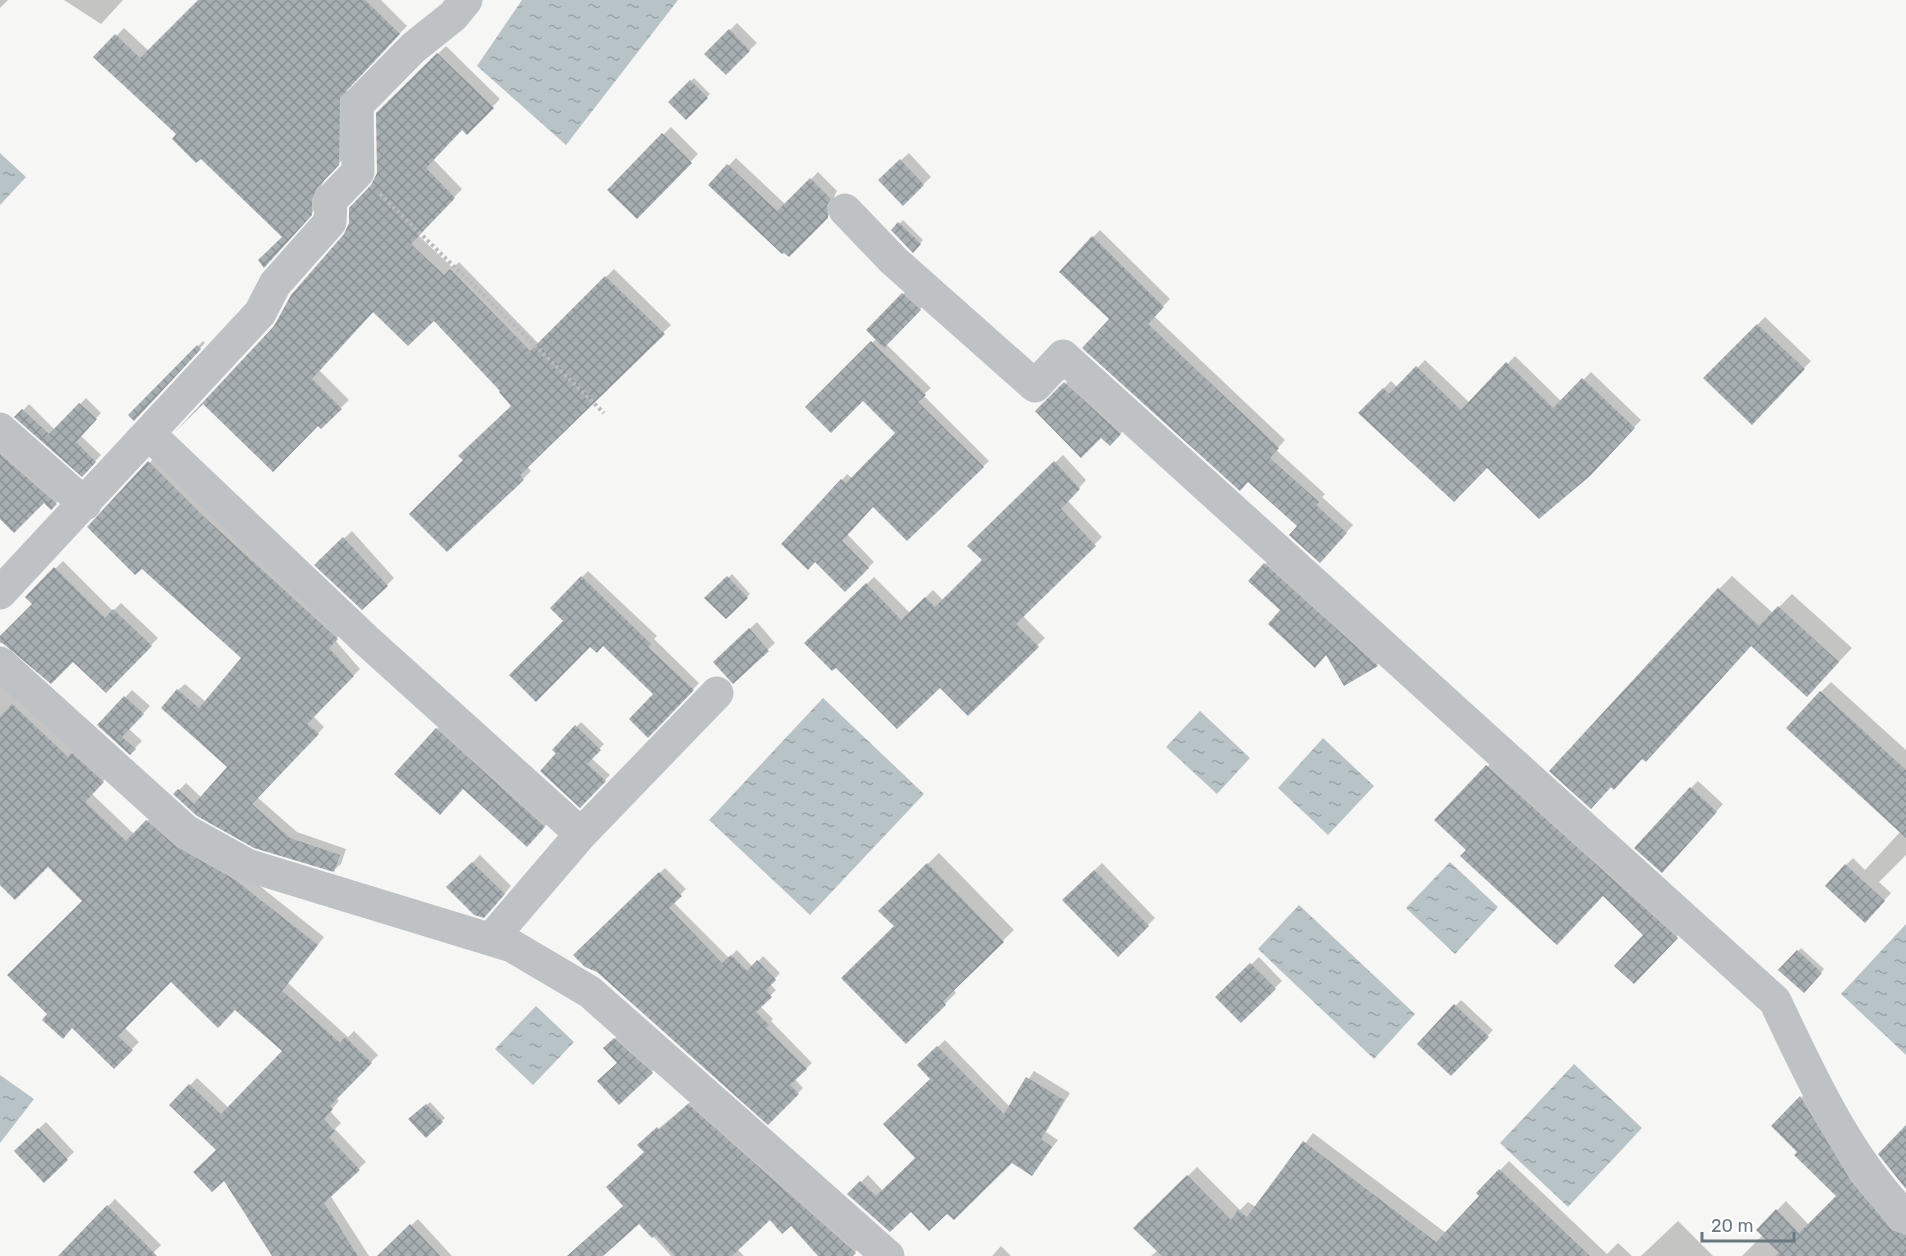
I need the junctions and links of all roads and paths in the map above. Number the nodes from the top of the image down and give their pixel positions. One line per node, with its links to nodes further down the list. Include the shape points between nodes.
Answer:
1 (466, 0): 2 (street, via 357,105)
2 (358, 172): 4 (path); 6 (street, via 331,200 330,222 275,284 260,313)
3 (845, 210): 13 (street, via 894,261 1035,386 1063,356 1775,1002 1816,1087 1882,1193)
4 (604, 413)
5 (0, 429): 7 (street)
6 (149, 434): 7 (street); 11 (street, via 358,633)
7 (85, 504): 8 (street)
8 (0, 593)
9 (0, 663): 12 (street, via 186,831 247,865)
10 (717, 693): 11 (street)
11 (581, 834): 12 (street)
12 (491, 939): 14 (street, via 512,946 590,992)
13 (1906, 1217)
14 (888, 1256)

